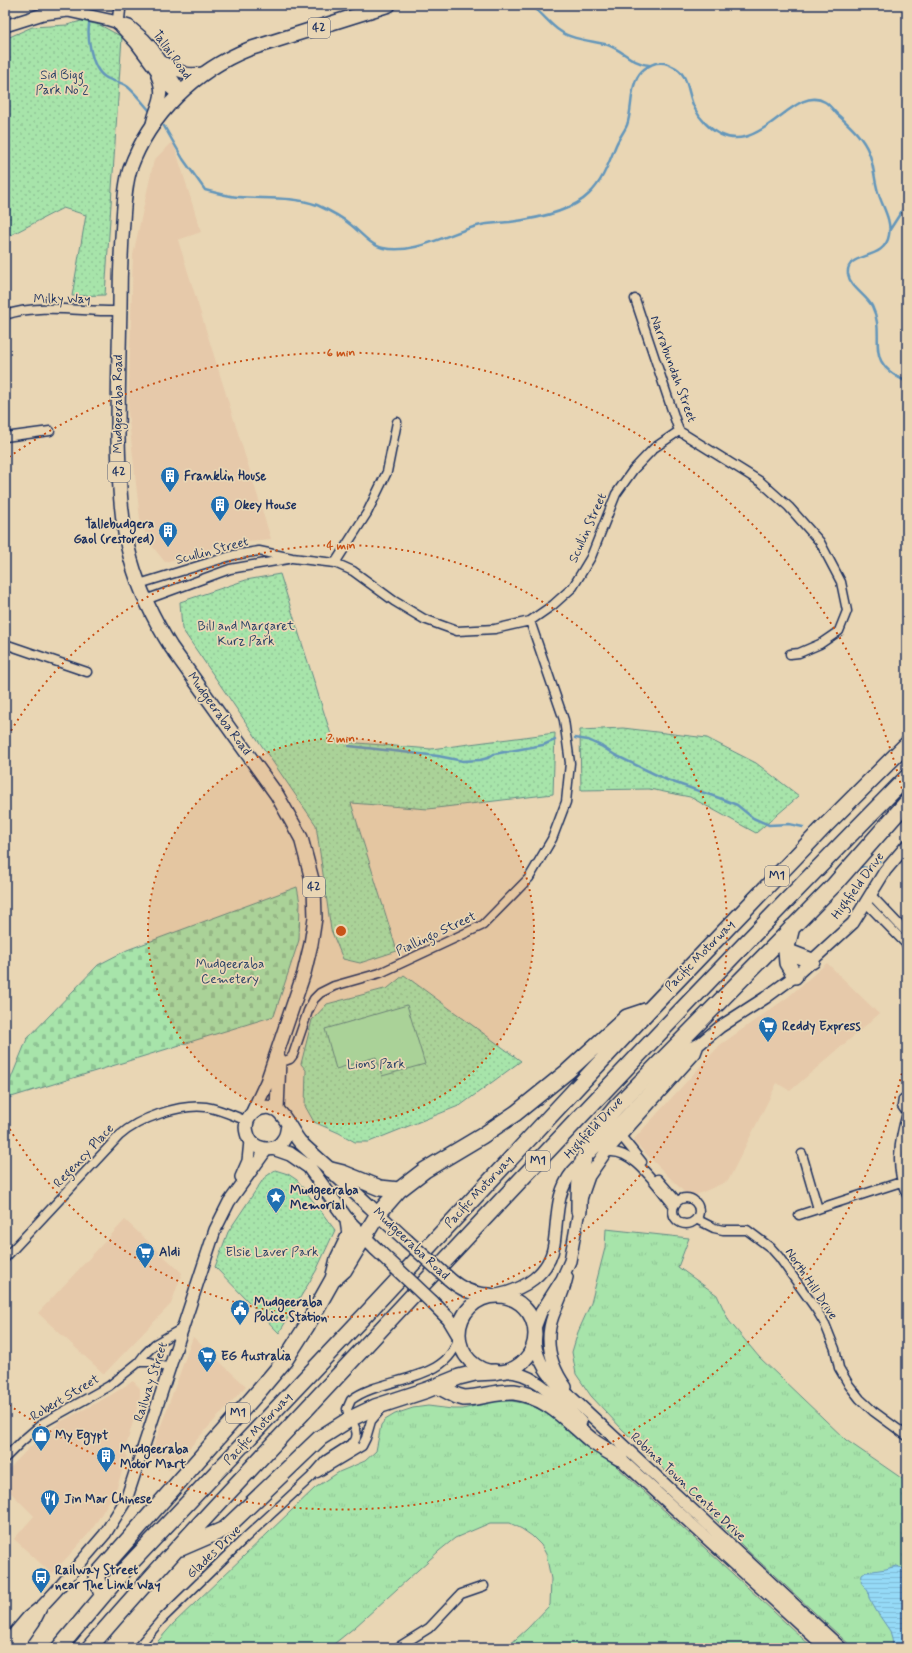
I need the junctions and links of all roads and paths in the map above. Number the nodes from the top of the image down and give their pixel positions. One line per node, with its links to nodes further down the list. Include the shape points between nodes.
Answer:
1 (120, 5): 3 (main road)
2 (390, 5): 6 (main road, Mudgeeraba Road / 42, via 249,49)
3 (118, 24): 4 (main road, Tallai Road, via 68,11 43,14); 5 (main road, Tallai Road, via 129,26 149,44)
4 (5, 26)
5 (158, 65): 6 (main road, via 190,75); 7 (main road, Tallai Road, via 168,86); 8 (main road, via 162,96)
6 (204, 73): 7 (main road, Mudgeeraba Road / 42)
7 (180, 93): 8 (main road, Mudgeeraba Road / 42)
8 (152, 127): 10 (main road, Mudgeeraba Road / 42, via 140,146 130,170 123,219)
9 (635, 299): 14 (street, Narrabundah Street)
10 (119, 311): 11 (street, Milky Way, via 28,310); 18 (main road, Mudgeeraba Road / 42, via 117,362 123,522)
11 (5, 315)
12 (397, 422): 17 (street, via 387,472 367,513)
13 (50, 431): 15 (street)
14 (679, 431): 20 (street, Scullin Street, via 654,448 633,470 616,494 591,557 573,587); 22 (street, Narrabundah Street, via 761,482 783,502 820,542 841,582 847,611 839,631 820,644)
15 (5, 437)
16 (292, 558): 17 (street, Scullin Street); 18 (street, Scullin Street, via 259,551 234,555); 19 (street, Scullin Street, via 230,568)
17 (335, 563): 20 (street, Scullin Street, via 353,571 394,602 424,619 457,631 495,629)
18 (139, 584): 19 (main road, Mudgeeraba Road / 42)
19 (145, 600): 37 (main road, Mudgeeraba Road / 42, via 155,623 171,648 277,795 303,844 314,887 315,918 304,973)
20 (530, 621): 38 (street, Piallingo Street, via 564,720 570,763 566,802 552,839 529,878 484,925 380,973 334,986 320,993 310,1007 293,1055 290,1060)
21 (5, 644): 23 (street)
22 (790, 654)
23 (87, 672)
24 (907, 744): 35 (highway, Pacific Motorway / M1)
25 (907, 777): 82 (highway, Pacific Motorway / M1, via 560,1137)
26 (907, 802): 29 (highway, via 834,885)
27 (907, 846): 28 (main road, Highfield Drive, via 885,871)
28 (868, 898): 30 (street); 31 (street); 33 (main road, Highfield Drive, via 852,923)
29 (792, 926): 32 (highway); 50 (highway, via 616,1107 593,1135)
30 (907, 933)
31 (907, 945)
32 (786, 950): 33 (highway); 34 (highway, via 788,964)
33 (812, 960): 34 (main road, Highfield Drive)
34 (795, 976): 36 (main road, Highfield Drive)
35 (649, 1010): 53 (highway, M1, via 627,1016 516,1113 425,1170); 84 (highway, Pacific Motorway / M1)
36 (698, 1045): 44 (main road, Highfield Drive, via 695,1053); 45 (main road, Highfield Drive, via 690,1048)
37 (279, 1047): 38 (main road, Mudgeeraba Road / 42); 42 (main road, Mudgeeraba Road / 42, via 267,1082)
38 (279, 1063): 40 (main road, Mudgeeraba Road / 42)
39 (907, 1097): 41 (street, via 903,1100 902,1106)
40 (277, 1110): 42 (main road, via 265,1108); 43 (main road)
41 (907, 1113): 52 (street, via 901,1134 899,1156)
42 (250, 1117): 46 (main road, via 247,1135); 64 (street, Regency Place, via 208,1108 189,1107 155,1116 131,1126)
43 (288, 1125): 47 (main road, via 284,1140); 51 (main road, Mudgeeraba Road, via 300,1141)
44 (621, 1136): 45 (main road); 48 (main road, Highfield Drive); 56 (street)
45 (605, 1137): 50 (main road, Highfield Drive)
46 (250, 1141): 47 (main road, via 261,1148); 54 (main road, Railway Street, via 248,1161)
47 (270, 1149): 54 (main road, Railway Street); 62 (main road, Mudgeeraba Road, via 290,1154 309,1167)
48 (605, 1153): 56 (street, via 618,1152 630,1158); 58 (main road, Highfield Drive, via 586,1181)
49 (802, 1154): 57 (street)
50 (582, 1162): 58 (highway); 67 (main road, Highfield Drive, via 570,1175 561,1191 554,1245 547,1263 527,1285)
51 (331, 1170): 53 (highway, via 380,1188); 59 (main road, Mudgeeraba Road)
52 (901, 1182): 55 (street); 57 (street)
53 (399, 1190): 59 (highway, M1)
54 (235, 1192): 68 (main road, Railway Street, via 215,1230)
55 (907, 1194)
56 (676, 1203): 61 (street, via 673,1214 679,1221 688,1224); 61 (street, via 683,1198 696,1202 699,1209)
57 (818, 1209): 60 (street)
58 (578, 1211): 65 (main road, Highfield Drive)
59 (378, 1214): 63 (highway, M1); 67 (main road, Mudgeeraba Road, bridge, via 458,1286 480,1295)
60 (799, 1215)
61 (696, 1219): 78 (street, North Hill Drive, via 723,1230 747,1230 771,1248 822,1319 835,1349 839,1368 849,1385 873,1411)
62 (348, 1221): 63 (main road, Mudgeeraba Road); 66 (highway, M1, via 350,1234 338,1259)
63 (364, 1238): 66 (highway, M1, via 344,1270); 70 (main road, Mudgeeraba Road, bridge, via 449,1319)
64 (5, 1258)
65 (570, 1261): 69 (main road, Highfield Drive, via 541,1312); 76 (main road, via 564,1290 550,1326 549,1346 558,1373)
66 (333, 1279): 84 (highway, M1, via 296,1344 272,1376 96,1576)
67 (495, 1295): 69 (main road, via 519,1302 529,1313); 70 (main road, via 481,1298 468,1308 461,1320)
68 (183, 1328): 71 (street, Robert Street, via 155,1344); 72 (main road, Railway Street)
69 (535, 1332): 73 (main road, via 531,1352 524,1360 514,1368); 76 (main road, Robina Town Centre Drive, via 536,1351 544,1368 558,1386)
70 (458, 1336): 73 (main road, via 463,1352 469,1360 480,1368); 77 (street, via 452,1352 439,1366 373,1389 351,1400 347,1408)
71 (139, 1362): 72 (street, via 150,1362); 79 (street, Robert Street, via 109,1386 43,1423)
72 (169, 1368): 85 (main road, Railway Street, via 140,1461 122,1508 106,1534)
73 (498, 1372): 74 (highway, M1, via 462,1376); 80 (main road, Robina Town Centre Drive, via 516,1372 535,1380)
74 (438, 1386): 75 (highway, M1); 80 (highway, via 464,1398 509,1392 537,1398 554,1408 593,1441)
75 (390, 1401): 77 (highway, M1); 81 (street, Glades Drive, via 373,1418 362,1446)
76 (584, 1410): 93 (main road, Robina Town Centre Drive)
77 (350, 1419): 81 (street, Glades Drive, via 357,1431 356,1440 328,1458); 82 (highway, M1, via 320,1438 225,1530)
78 (907, 1436)
79 (5, 1458)
80 (620, 1458): 92 (main road, Robina Town Centre Drive)
81 (312, 1477): 90 (street, Glades Drive, via 162,1619)
82 (175, 1551): 89 (highway, Pacific Motorway / M1)
83 (484, 1586): 91 (street, via 461,1594 429,1628)
84 (102, 1595): 88 (highway, Pacific Motorway / M1)
85 (43, 1605): 86 (main road, Railway Street, via 28,1617); 87 (main road, Railway Street)
86 (5, 1644)
87 (16, 1648)
88 (59, 1648)
89 (89, 1648)
90 (137, 1648)
91 (397, 1648)
92 (826, 1648)
93 (841, 1648)

